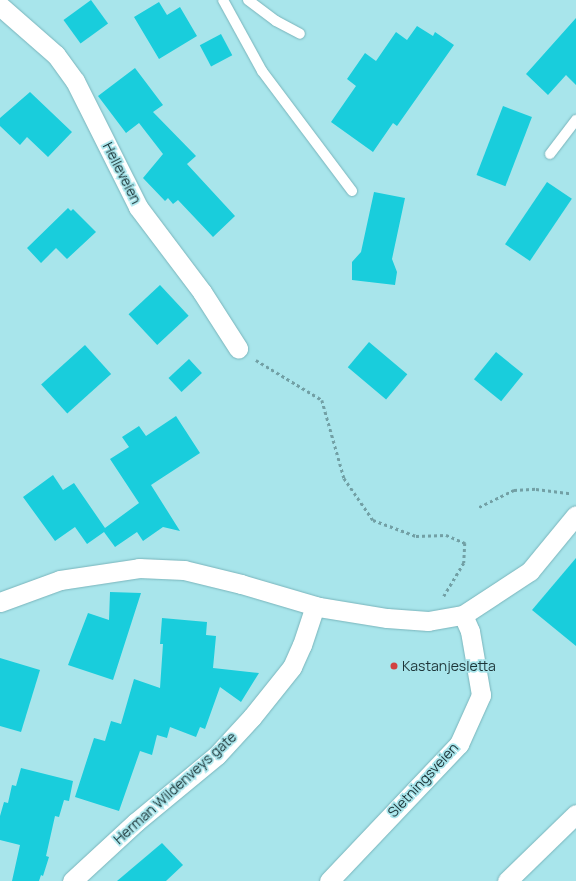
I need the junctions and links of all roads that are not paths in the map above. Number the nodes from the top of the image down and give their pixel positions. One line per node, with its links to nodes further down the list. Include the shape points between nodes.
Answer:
1 (223, 0): 7 (lane, via 262,71)
2 (248, 0): 4 (lane, via 276,21)
3 (0, 6): 8 (street, Helleveien, via 56,55 76,81 138,207 202,292)
4 (300, 34)
5 (576, 120): 6 (lane)
6 (550, 154)
7 (352, 191)
8 (238, 348)
9 (576, 515): 12 (street, via 530,571)
10 (0, 602): 11 (street, via 60,580 139,568 184,570)
11 (315, 606): 12 (street, via 387,618 428,621); 14 (street, Herman Wildenveys gate, via 292,667 252,718 217,754 136,822)
12 (455, 616): 15 (street, Sletningsveien, via 470,631 481,694 458,744)
13 (576, 814): 16 (street)
14 (72, 881)
15 (329, 881)
16 (507, 881)

